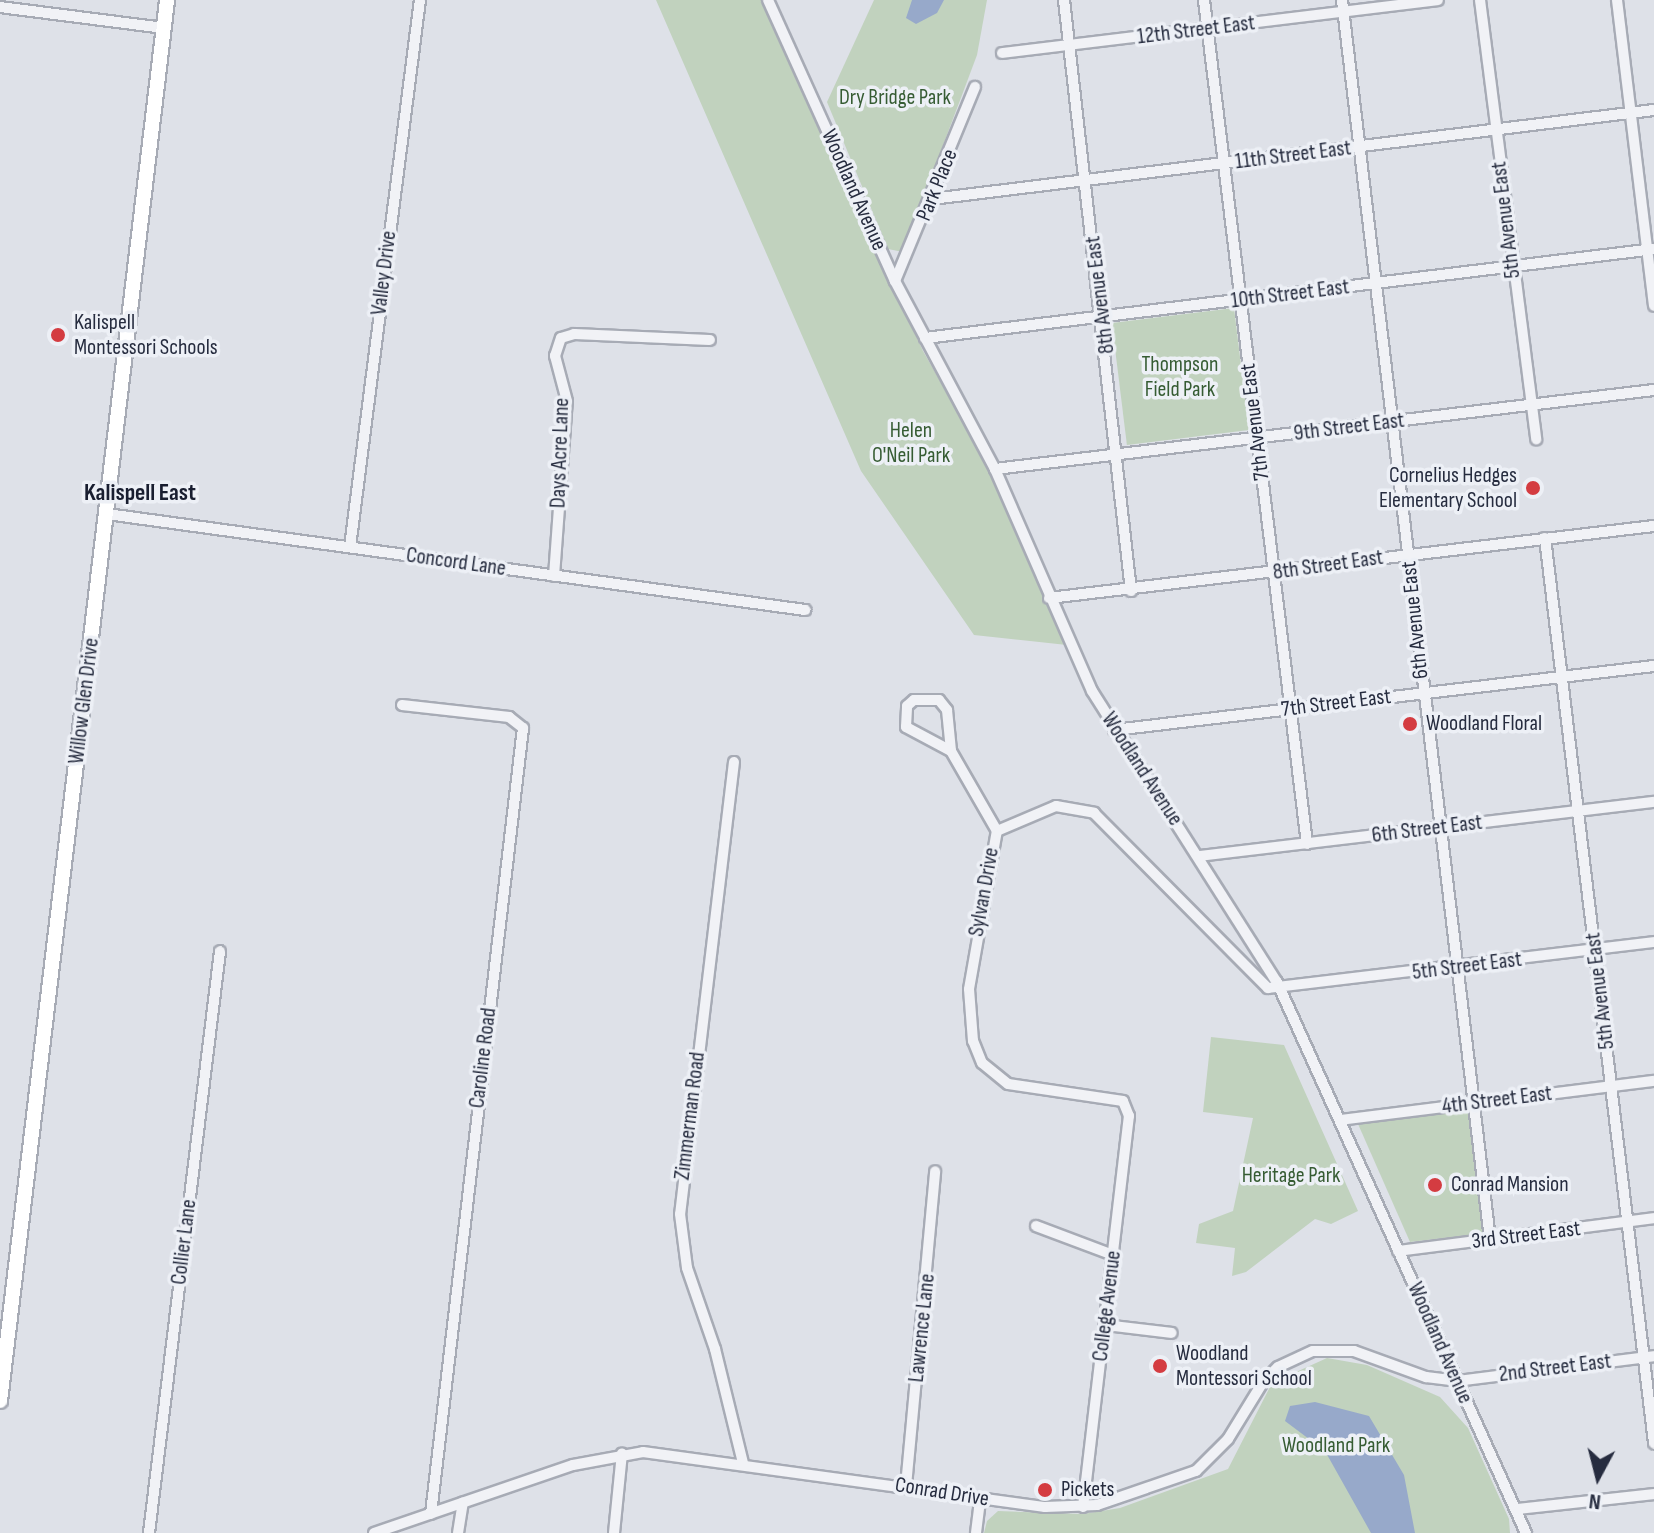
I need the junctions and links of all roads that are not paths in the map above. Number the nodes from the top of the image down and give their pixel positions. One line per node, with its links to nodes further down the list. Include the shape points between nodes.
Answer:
1 (167, 0): 11 (main road, Willow Glen Drive)
2 (420, 0): 42 (street, Valley Drive)
3 (768, 0): 25 (street, Woodland Avenue)
4 (1064, 0): 13 (street, 8th Avenue East)
5 (1204, 0): 12 (street, 7th Avenue East)
6 (1438, 0): 9 (street, 12th Street East)
7 (1480, 0): 18 (street, 5th Avenue East)
8 (1617, 0): 17 (street)
9 (1342, 6): 12 (street, 12th Street East); 19 (street, 6th Avenue East)
10 (0, 7): 11 (street)
11 (164, 28): 39 (main road, Willow Glen Drive)
12 (1208, 28): 13 (street, 12th Street East); 20 (street, 7th Avenue East)
13 (1070, 45): 14 (street, 12th Street East); 21 (street, 8th Avenue East)
14 (1002, 53)
15 (975, 87): 22 (street, Park Place)
16 (1654, 110): 17 (street, 11th Street East)
17 (1632, 113): 18 (street, 11th Street East); 23 (street)
18 (1496, 130): 19 (street, 11th Street East); 24 (street, 5th Avenue East)
19 (1359, 147): 20 (street, 11th Street East); 26 (street, 6th Avenue East)
20 (1224, 163): 21 (street, 11th Street East); 27 (street, 7th Avenue East)
21 (1086, 180): 22 (street, 11th Street East); 29 (street, 8th Avenue East)
22 (932, 199): 25 (street, Park Place)
23 (1650, 250): 24 (street, 10th Street East); 28 (street)
24 (1511, 267): 26 (street, 10th Street East); 33 (street, 5th Avenue East)
25 (895, 281): 30 (street, Woodland Avenue)
26 (1376, 283): 27 (street, 10th Street East); 34 (street, 6th Avenue East)
27 (1240, 299): 29 (street, 10th Street East); 35 (street, 7th Avenue East)
28 (1654, 306)
29 (1103, 316): 30 (street, 10th Street East); 37 (street, 8th Avenue East)
30 (925, 338): 38 (street, Woodland Avenue)
31 (710, 340): 45 (street, Days Acre Lane, via 574,334 561,338 555,356 567,401)
32 (1654, 390): 33 (street, 9th Street East)
33 (1532, 405): 34 (street, 9th Street East); 36 (street, 5th Avenue East)
34 (1392, 421): 35 (street, 9th Street East); 43 (street, 6th Avenue East)
35 (1257, 437): 37 (street, 9th Street East); 44 (street, 7th Avenue East)
36 (1536, 439)
37 (1117, 454): 38 (street, 9th Street East); 46 (street, 8th Avenue East)
38 (995, 469): 47 (street, Woodland Avenue)
39 (107, 514): 42 (street, Concord Lane); 84 (main road, Willow Glen Drive)
40 (1654, 526): 41 (street, 8th Street East)
41 (1545, 538): 43 (street, 8th Street East); 50 (street, 5th Avenue East)
42 (350, 547): 45 (street, Concord Lane)
43 (1409, 554): 44 (street, 8th Street East); 51 (street, 6th Avenue East)
44 (1274, 573): 46 (street, 8th Street East); 53 (street, 7th Avenue East)
45 (554, 576): 48 (street, Concord Lane)
46 (1131, 591): 47 (street, 8th Street East)
47 (1049, 598): 54 (street, Woodland Avenue)
48 (805, 610)
49 (1654, 666): 50 (street, 7th Street East)
50 (1562, 677): 51 (street, 7th Street East); 58 (street, 5th Avenue East)
51 (1423, 693): 53 (street, 7th Street East); 59 (street, 6th Avenue East)
52 (402, 705): 94 (street, Caroline Road, via 509,717 523,728)
53 (1291, 709): 54 (street, 7th Street East); 61 (street, 7th Avenue East)
54 (1114, 730): 62 (street, Woodland Avenue)
55 (951, 751): 55 (street, via 906,727 907,706 914,700 939,700 947,710); 60 (street)
56 (734, 762): 87 (street, Zimmerman Road, via 680,1214 687,1268 715,1349)
57 (1654, 802): 58 (street, 6th Street East)
58 (1578, 811): 59 (street, 6th Street East); 64 (street, 5th Avenue East)
59 (1438, 828): 61 (street, 6th Street East); 66 (street, 6th Avenue East)
60 (997, 831): 67 (street, Sylvan Drive, via 1056,806 1094,813 1132,846 1260,985); 71 (street, Sylvan Drive, via 969,989 969,1015 982,1063 1008,1084)
61 (1307, 844): 62 (street, 6th Street East)
62 (1199, 856): 67 (street, Woodland Avenue)
63 (1654, 942): 64 (street, 5th Street East)
64 (1595, 950): 66 (street, 5th Street East); 69 (street, 5th Avenue East)
65 (220, 951): 95 (street, Collier Lane)
66 (1457, 968): 67 (street, 5th Street East); 70 (street, 6th Avenue East)
67 (1280, 989): 72 (street, Woodland Avenue)
68 (1654, 1081): 69 (street, 4th Street East)
69 (1611, 1087): 70 (street, 4th Street East); 75 (street, 5th Avenue East)
70 (1475, 1102): 72 (street, 4th Street East); 77 (street, 6th Avenue East)
71 (1127, 1104): 79 (street, College Avenue)
72 (1340, 1120): 78 (street, Woodland Avenue)
73 (935, 1171): 88 (street, Lawrence Lane)
74 (1654, 1218): 75 (street, 3rd Street East)
75 (1627, 1222): 77 (street, 3rd Street East); 82 (street, 5th Avenue East)
76 (1036, 1226): 79 (street)
77 (1490, 1239): 78 (street, 3rd Street East)
78 (1398, 1251): 83 (street, Woodland Avenue)
79 (1113, 1255): 80 (street, College Avenue)
80 (1105, 1325): 81 (street); 92 (street, College Avenue)
81 (1172, 1333)
82 (1649, 1356): 83 (street, 2nd Street East); 85 (street, 5th Avenue East)
83 (1457, 1381): 92 (street, Conrad Drive, via 1426,1377 1354,1351 1313,1351 1278,1367 1263,1382 1228,1439 1197,1470 1127,1498); 93 (street, Woodland Avenue)
84 (0, 1401)
85 (1654, 1443)
86 (622, 1453): 87 (street, Conrad Drive); 91 (street, Conrad Drive); 98 (street)
87 (743, 1463): 88 (street, Conrad Drive)
88 (906, 1486): 90 (street, Conrad Drive)
89 (1654, 1494): 93 (street)
90 (980, 1499): 92 (street, Conrad Drive); 99 (street)
91 (463, 1502): 94 (street, Conrad Drive); 97 (street)
92 (1083, 1507)
93 (1518, 1509): 100 (street, Woodland Avenue)
94 (431, 1514): 96 (street, Conrad Drive)
95 (149, 1533)
96 (374, 1533)
97 (458, 1533)
98 (614, 1533)
99 (976, 1533)
100 (1526, 1533)

